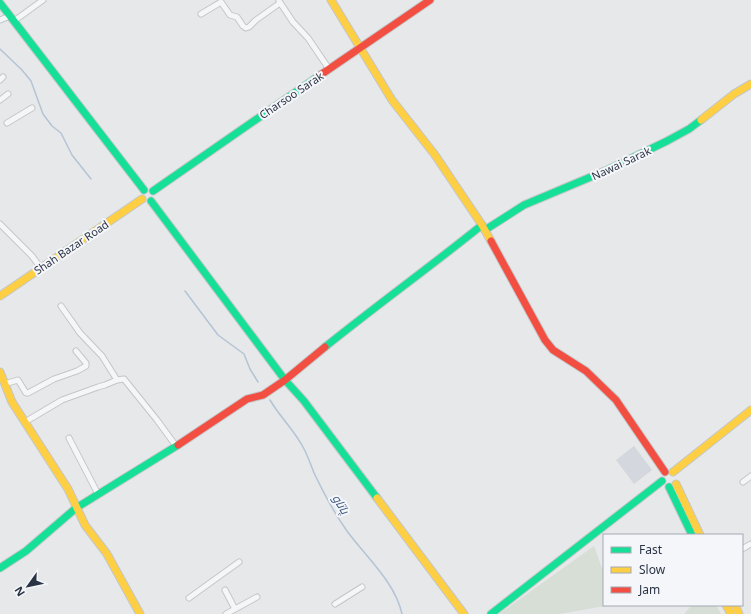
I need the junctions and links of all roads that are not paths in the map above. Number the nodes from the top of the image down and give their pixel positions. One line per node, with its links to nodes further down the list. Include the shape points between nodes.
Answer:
1 (43, 0): 7 (street)
2 (331, 0): 9 (street)
3 (430, 0): 9 (street, Charsoo Sarak)
4 (279, 1): 6 (street, via 246,28 237,17 230,15 221,2); 10 (street)
5 (0, 2): 7 (street)
6 (201, 14)
7 (12, 18): 8 (street); 16 (street)
8 (0, 20)
9 (360, 48): 10 (street, Charsoo Sarak); 21 (street, via 392,100 435,155)
10 (329, 69): 17 (street, Charsoo Sarak)
11 (751, 84): 21 (street, Nawai Sarak, via 689,129 667,141 605,171 524,205)
12 (8, 94): 13 (street)
13 (0, 100)
14 (32, 108): 15 (street)
15 (7, 123)
16 (144, 190): 17 (street); 18 (street, via 141,193)
17 (153, 191): 19 (street, via 154,196)
18 (142, 199): 19 (street, via 147,202); 22 (street, Shah Bazar Road)
19 (151, 200): 28 (street)
20 (0, 224): 22 (street)
21 (483, 228): 28 (street, Nawai Sarak, via 367,313); 34 (street, via 544,340 553,350 586,371 616,400)
22 (40, 267): 23 (street, Shah Bazar Road)
23 (0, 296)
24 (61, 306): 27 (street, via 102,356)
25 (76, 351): 29 (street, via 86,363 86,366 77,371 54,379 28,393 18,380)
26 (0, 372): 29 (street)
27 (117, 380): 31 (street, via 62,400); 33 (street, via 124,379)
28 (285, 380): 33 (street, Nawai Sarak, via 263,395 247,399); 53 (street)
29 (4, 384): 31 (street)
30 (751, 410): 34 (street)
31 (25, 422): 40 (street, via 68,489)
32 (69, 438): 39 (street)
33 (176, 446): 39 (street, Nawai Sarak)
34 (669, 472): 36 (street, via 662,476); 38 (street, via 677,479)
35 (751, 476): 37 (street)
36 (662, 481): 38 (street, via 664,486); 54 (street)
37 (743, 482)
38 (673, 486): 41 (street); 42 (street)
39 (98, 494): 40 (street, Nawai Sarak)
40 (76, 508): 44 (street, Nawai Sarak, via 26,551); 51 (street)
41 (692, 534)
42 (699, 534)
43 (239, 562): 48 (street)
44 (0, 568)
45 (362, 587): 49 (street)
46 (225, 590): 50 (street)
47 (258, 597): 50 (street)
48 (189, 598)
49 (335, 604)
50 (235, 609): 52 (street)
51 (140, 614)
52 (226, 614)
53 (464, 614)
54 (491, 614)

